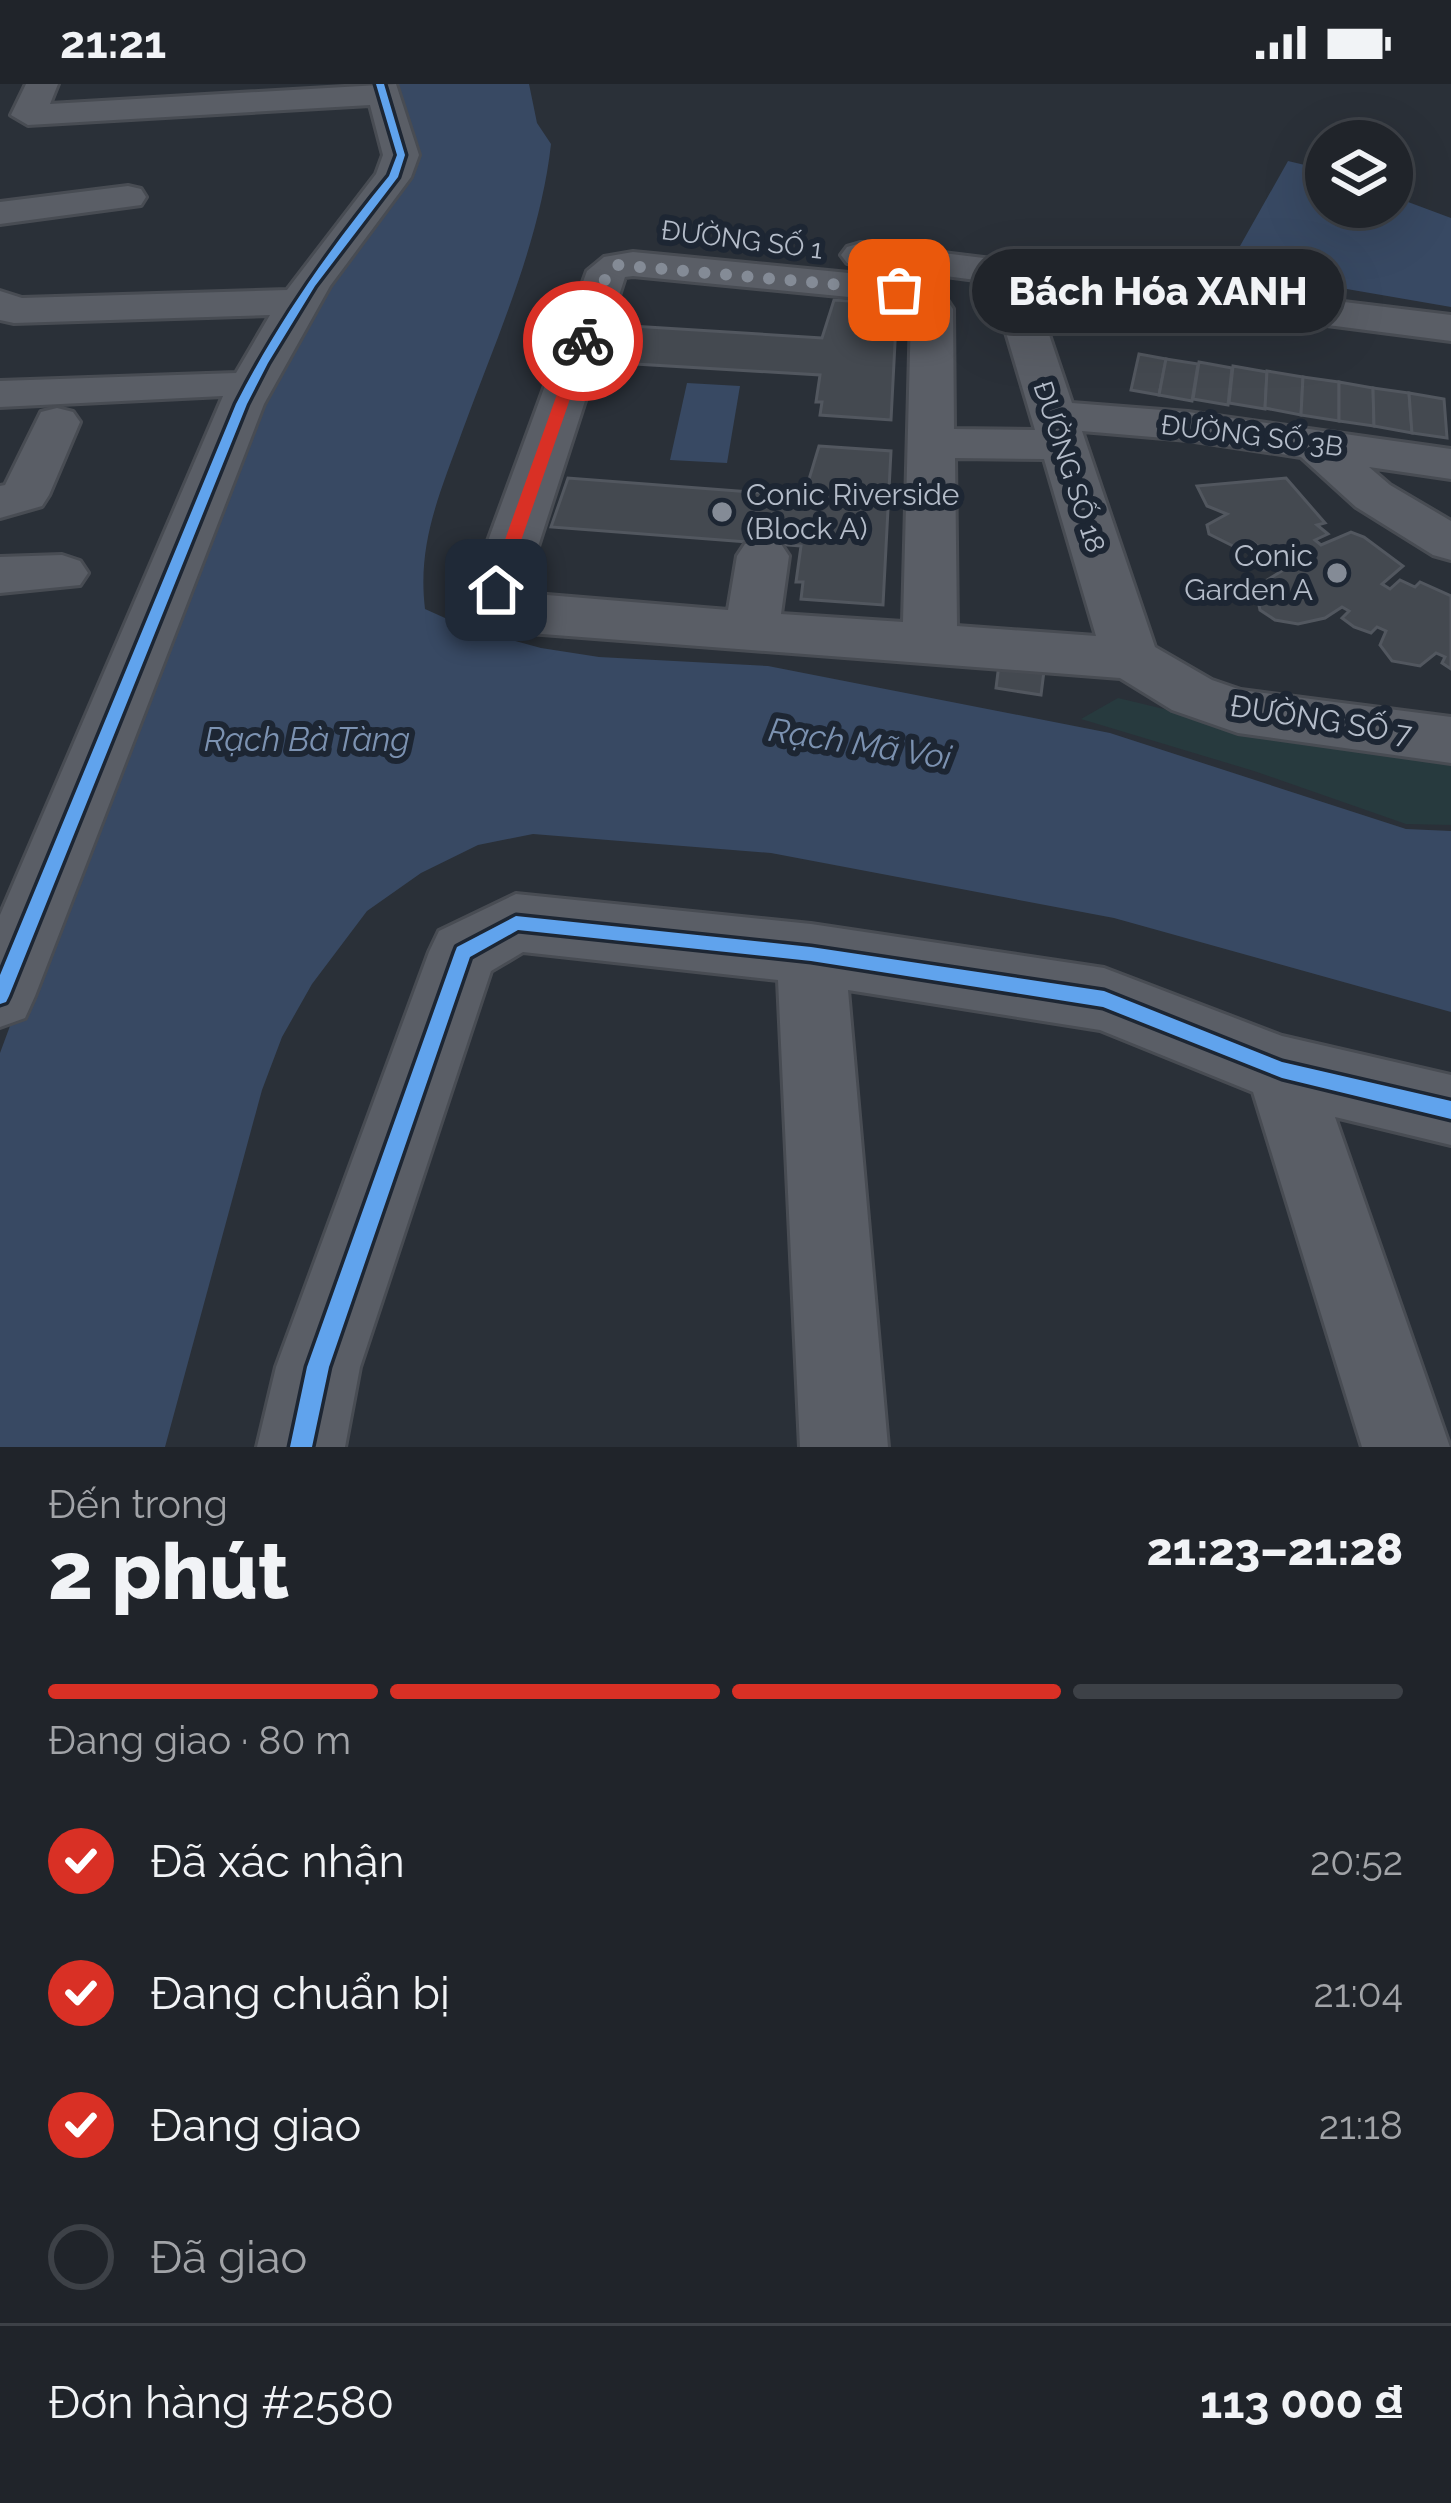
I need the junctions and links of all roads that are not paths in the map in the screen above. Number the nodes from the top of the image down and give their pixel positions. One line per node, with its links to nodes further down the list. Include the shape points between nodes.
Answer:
1 (42, 84): 2 (street, via 28,115)
2 (382, 89): 9 (street, via 401,155 393,177)
3 (128, 197): 7 (street)
4 (0, 213): 7 (street)
5 (628, 226): 6 (street, ĐƯỜNG SỐ 1)
6 (810, 264): 8 (street, ĐƯỜNG SỐ 1); 10 (street); 16 (street, via 899,290 932,309); 24 (street, via 608,271 574,417 496,590 500,604 516,613)
7 (17, 265): 9 (street, via 14,311)
8 (1010, 275): 11 (street, ĐƯỜNG SỐ 1); 15 (street, ĐƯỜNG SỐ 18)
9 (297, 302): 29 (street, via 225,434)
10 (799, 327)
11 (1451, 328)
12 (224, 383): 13 (street)
13 (0, 394)
14 (57, 422): 19 (street, via 26,495)
15 (1056, 430): 16 (street, ĐƯỜNG SỐ 3B); 17 (street, ĐƯỜNG SỐ 3B); 26 (street, ĐƯỜNG SỐ 18)
16 (933, 442): 25 (street)
17 (1314, 442): 18 (street, ĐƯỜNG SỐ 3B); 20 (street, via 1373,496)
18 (1451, 464)
19 (0, 502)
20 (1451, 543)
21 (763, 556): 24 (street)
22 (62, 573): 23 (street)
23 (0, 575)
24 (752, 631): 25 (street)
25 (930, 643): 26 (street)
26 (1130, 659): 27 (street, ĐƯỜNG SỐ 7, via 1238,711)
27 (1451, 740)
28 (811, 954): 30 (street, via 1104,999); 32 (street, via 516,923 463,952 318,1367); 33 (street)
29 (0, 996)
30 (1282, 1070): 31 (street); 34 (street)
31 (1451, 1110)
32 (301, 1447)
33 (844, 1447)
34 (1406, 1447)

